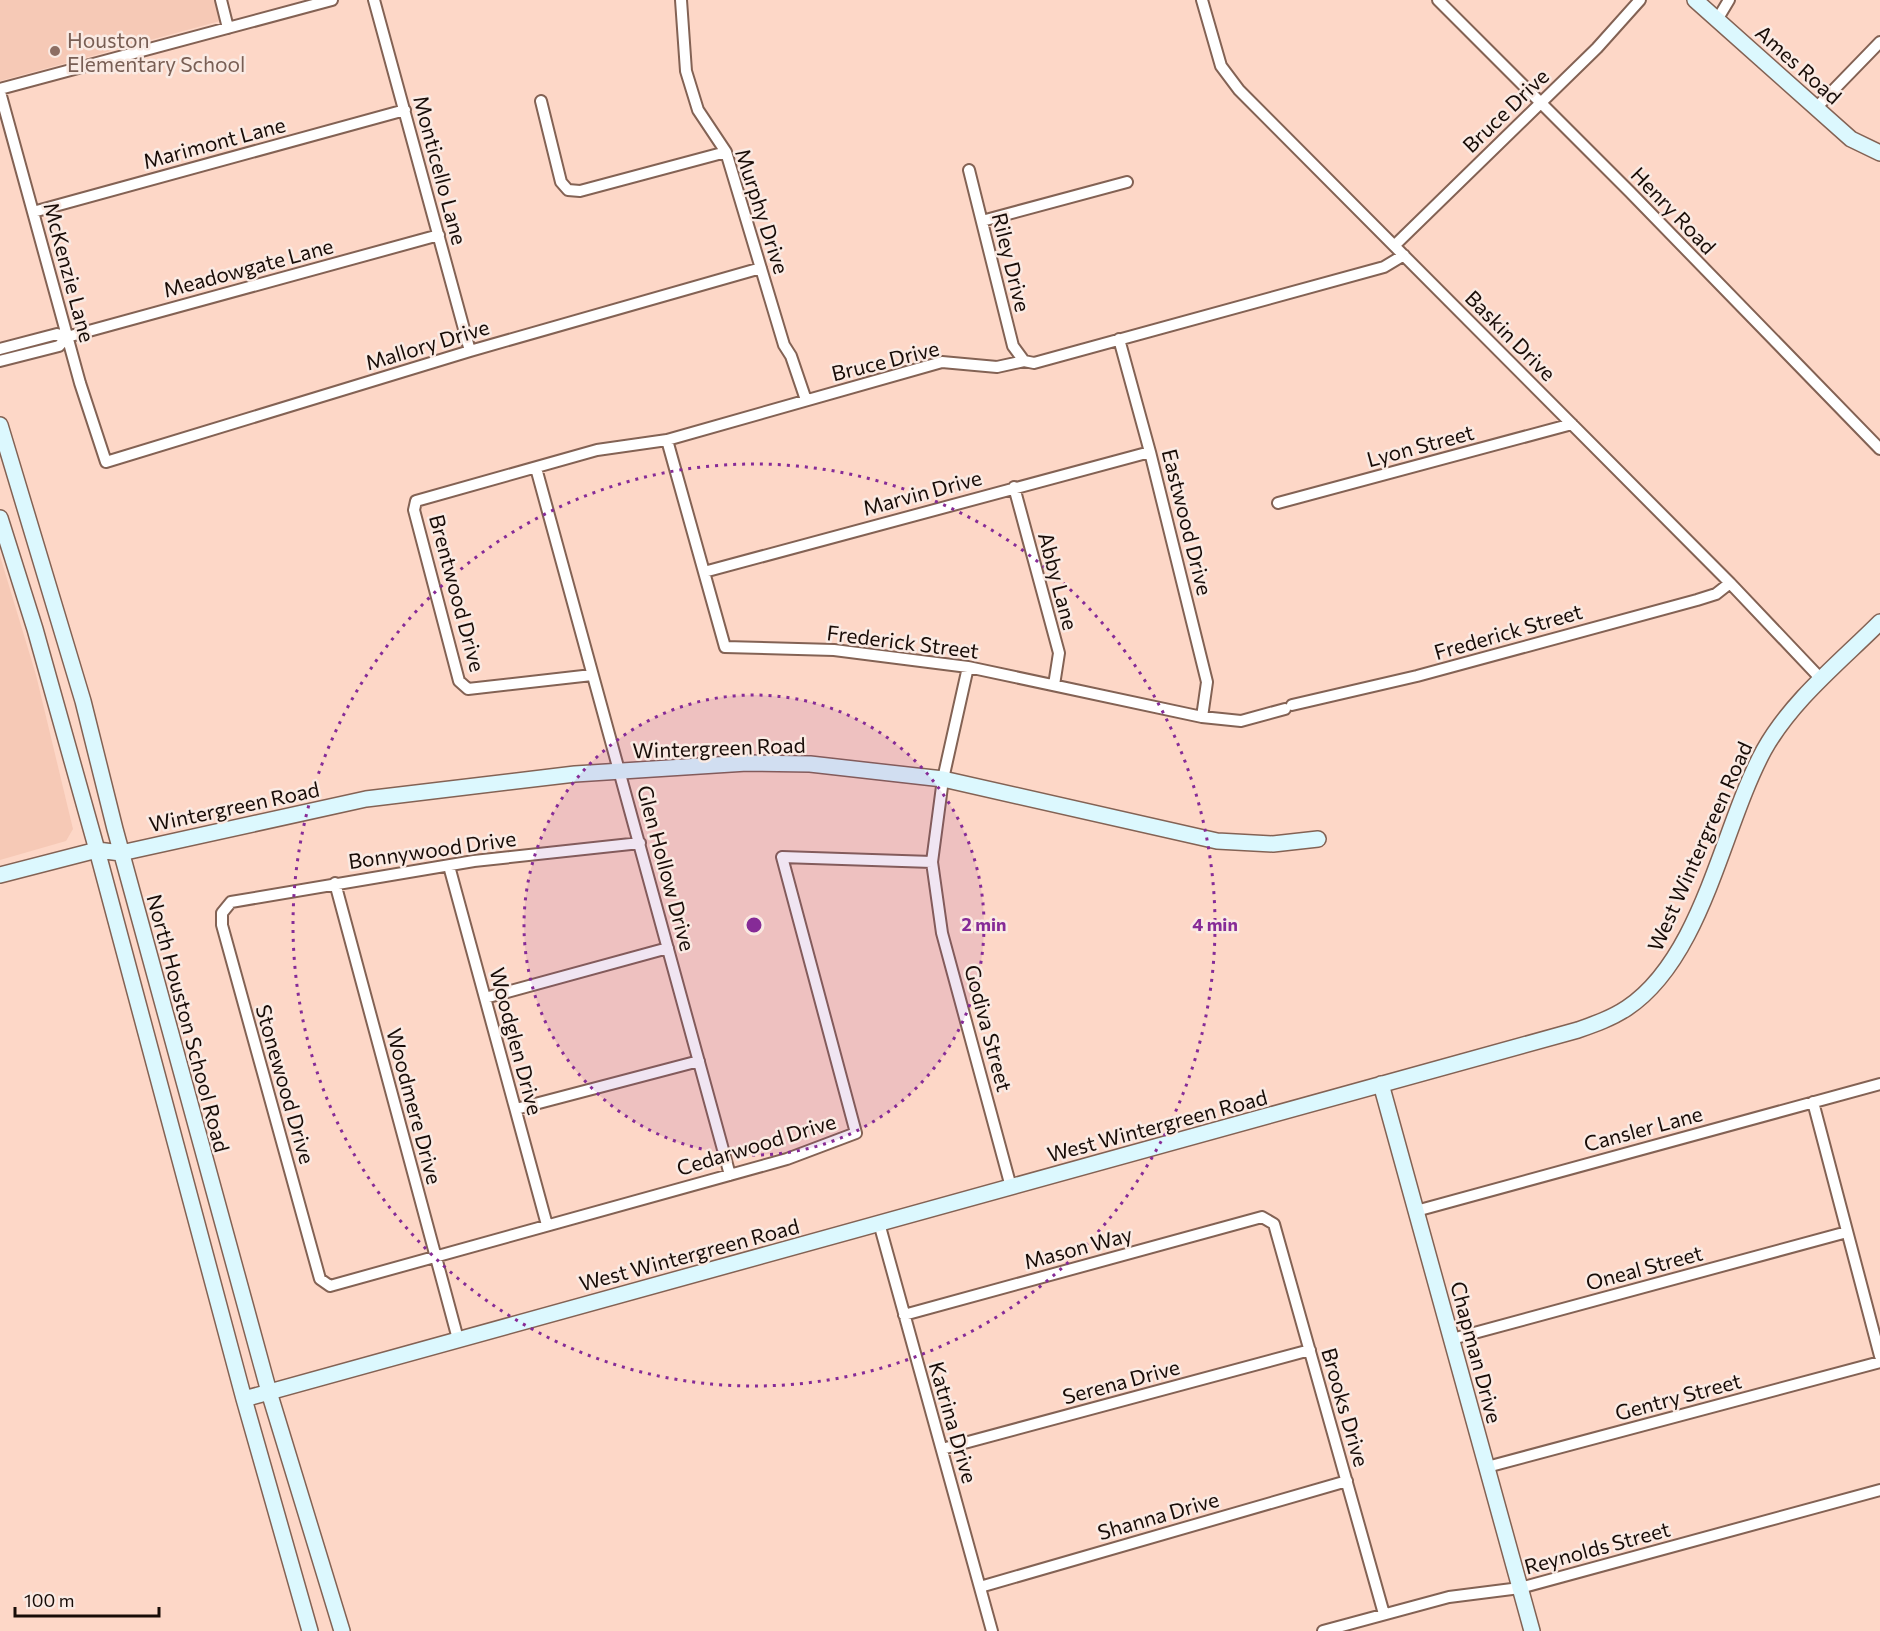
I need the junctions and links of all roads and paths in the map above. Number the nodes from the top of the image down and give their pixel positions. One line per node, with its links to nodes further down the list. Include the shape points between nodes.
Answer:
1 (221, 0): 11 (street)
2 (332, 0): 11 (street)
3 (374, 0): 17 (street, Monticello Lane)
4 (681, 0): 18 (street, Murphy Drive, via 686,70 698,110)
5 (1202, 0): 25 (street, Baskin Drive, via 1214,48 1227,75)
6 (1438, 0): 15 (street, Henry Road)
7 (1640, 0): 15 (street, Bruce Drive)
8 (1695, 0): 10 (main road, Ames Road)
9 (1729, 0): 10 (street)
10 (1717, 20): 16 (main road, Ames Road)
11 (228, 28): 13 (street)
12 (1880, 42): 16 (street)
13 (0, 91): 22 (street, McKenzie Lane)
14 (541, 101): 18 (street, via 561,182 568,190 580,191)
15 (1539, 103): 25 (street, Bruce Drive); 38 (street, Henry Road)
16 (1816, 108): 19 (main road, Ames Road, via 1851,138)
17 (405, 110): 22 (street, Marimont Lane); 24 (street, Monticello Lane)
18 (726, 152): 27 (street, Murphy Drive)
19 (1880, 153)
20 (969, 170): 23 (street, Riley Drive)
21 (1127, 182): 23 (street)
22 (33, 212): 28 (street, McKenzie Lane)
23 (982, 220): 33 (street, Riley Drive, via 1013,346)
24 (439, 235): 28 (street, Meadowgate Lane); 31 (street, Monticello Lane)
25 (1395, 245): 26 (street, Baskin Drive)
26 (1404, 255): 29 (street, Bruce Drive, via 1384,267); 35 (street, Baskin Drive)
27 (761, 268): 31 (street, Mallory Drive); 34 (street, Murphy Drive, via 784,345)
28 (67, 337): 30 (street, Meadowgate Lane, via 57,334); 32 (street, Meadowgate Lane, via 59,346); 40 (street, McKenzie Lane)
29 (1119, 339): 33 (street, Bruce Drive, via 1034,363); 39 (street, Eastwood Drive)
30 (0, 349)
31 (470, 351): 40 (street, Mallory Drive)
32 (0, 361)
33 (1024, 361): 34 (street, Bruce Drive, via 997,367 942,362)
34 (806, 400): 37 (street, Bruce Drive)
35 (1572, 424): 43 (street, Lyon Street); 47 (street, Baskin Drive)
36 (0, 425): 59 (main road, North Houston School Road, via 83,702)
37 (666, 440): 41 (street, Bruce Drive, via 630,443); 46 (street, Frederick Street)
38 (1880, 449)
39 (1150, 452): 42 (street, Marvin Drive); 53 (street, Eastwood Drive, via 1207,682)
40 (106, 462)
41 (536, 468): 44 (street, Bruce Drive, via 416,501); 50 (street, Glen Hollow Drive)
42 (1014, 487): 46 (street, Marvin Drive); 52 (street, Abby Lane, via 1059,653)
43 (1278, 503)
44 (414, 510): 50 (street, Brentwood Drive, via 459,681 464,687)
45 (0, 518): 58 (main road, North Houston School Road)
46 (704, 572): 49 (street, Frederick Street, via 724,647 834,650)
47 (1730, 583): 51 (street, Baskin Drive); 53 (street, Frederick Street, via 1716,594 1697,600 1242,722)
48 (1880, 622): 51 (main road, West Wintergreen Road)
49 (968, 666): 52 (street, Frederick Street); 55 (street, Godiva Street)
50 (592, 675): 54 (street, Glen Hollow Drive)
51 (1822, 680): 68 (main road, West Wintergreen Road, via 1792,710 1764,751 1686,934 1664,972 1641,998 1613,1017 1578,1030)
52 (1054, 686): 53 (street, Frederick Street)
53 (1202, 717)
54 (620, 771): 55 (main road, Wintergreen Road, via 747,763 810,764); 57 (street, Glen Hollow Drive); 59 (main road, Wintergreen Road, via 366,799)
55 (943, 779): 56 (main road, Wintergreen Road, via 1217,841 1273,844); 60 (street, Godiva Street)
56 (1318, 839)
57 (640, 843): 61 (street, Bonnywood Drive); 65 (street, Glen Hollow Drive)
58 (97, 850): 59 (main road); 62 (main road); 88 (main road, North Houston School Road)
59 (121, 852): 87 (main road, North Houston School Road)
60 (932, 862): 72 (street, Cedarwood Drive, via 782,857 856,1133 787,1159); 73 (street, Godiva Street, via 942,933)
61 (449, 866): 63 (street, Bonnywood Drive); 66 (street, Woodglen Drive)
62 (0, 875)
63 (335, 883): 64 (street, Bonnywood Drive); 79 (street, Woodmere Drive)
64 (231, 902): 80 (street, Stonewood Drive, via 222,913 222,925)
65 (668, 948): 66 (street); 67 (street, Glen Hollow Drive)
66 (485, 998): 71 (street, Woodglen Drive)
67 (699, 1061): 71 (street); 72 (street, Glen Hollow Drive)
68 (1382, 1084): 73 (main road, West Wintergreen Road); 74 (main road, Chapman Drive)
69 (1880, 1084): 70 (street, Cansler Lane)
70 (1814, 1102): 74 (street, Cansler Lane); 78 (street)
71 (516, 1109): 77 (street, Woodglen Drive)
72 (730, 1174): 77 (street, Cedarwood Drive)
73 (1011, 1187): 76 (main road, West Wintergreen Road)
74 (1416, 1211): 83 (main road, Chapman Drive)
75 (1262, 1216): 81 (street, Mason Way); 84 (street, Brooks Drive, via 1274,1224)
76 (879, 1223): 81 (street, Katrina Drive); 82 (main road, West Wintergreen Road)
77 (548, 1226): 79 (street, Cedarwood Drive)
78 (1847, 1232): 83 (street, Oneal Street); 85 (street)
79 (436, 1257): 80 (street, Cedarwood Drive, via 330,1286); 82 (street, Woodmere Drive)
80 (320, 1279)
81 (904, 1314): 89 (street, Katrina Drive)
82 (458, 1339): 87 (main road, West Wintergreen Road)
83 (1452, 1339): 90 (main road, Chapman Drive)
84 (1310, 1350): 89 (street, Serena Drive); 91 (street, Brooks Drive)
85 (1880, 1356)
86 (1880, 1362): 90 (street, Gentry Street)
87 (269, 1392): 88 (main road, West Wintergreen Road); 97 (main road, North Houston School Road)
88 (244, 1399): 96 (main road, North Houston School Road)
89 (942, 1449): 93 (street, Katrina Drive)
90 (1487, 1467): 94 (main road, Chapman Drive)
91 (1347, 1481): 93 (street, Shanna Drive); 95 (street, Brooks Drive)
92 (1880, 1490): 94 (street, Reynolds Street)
93 (980, 1587): 98 (street, Katrina Drive)
94 (1520, 1588): 95 (street, Reynolds Street, via 1449,1596); 100 (main road, Chapman Drive)
95 (1384, 1614): 99 (street, Reynolds Street)
96 (310, 1631)
97 (342, 1631)
98 (992, 1631)
99 (1323, 1631)
100 (1532, 1631)

